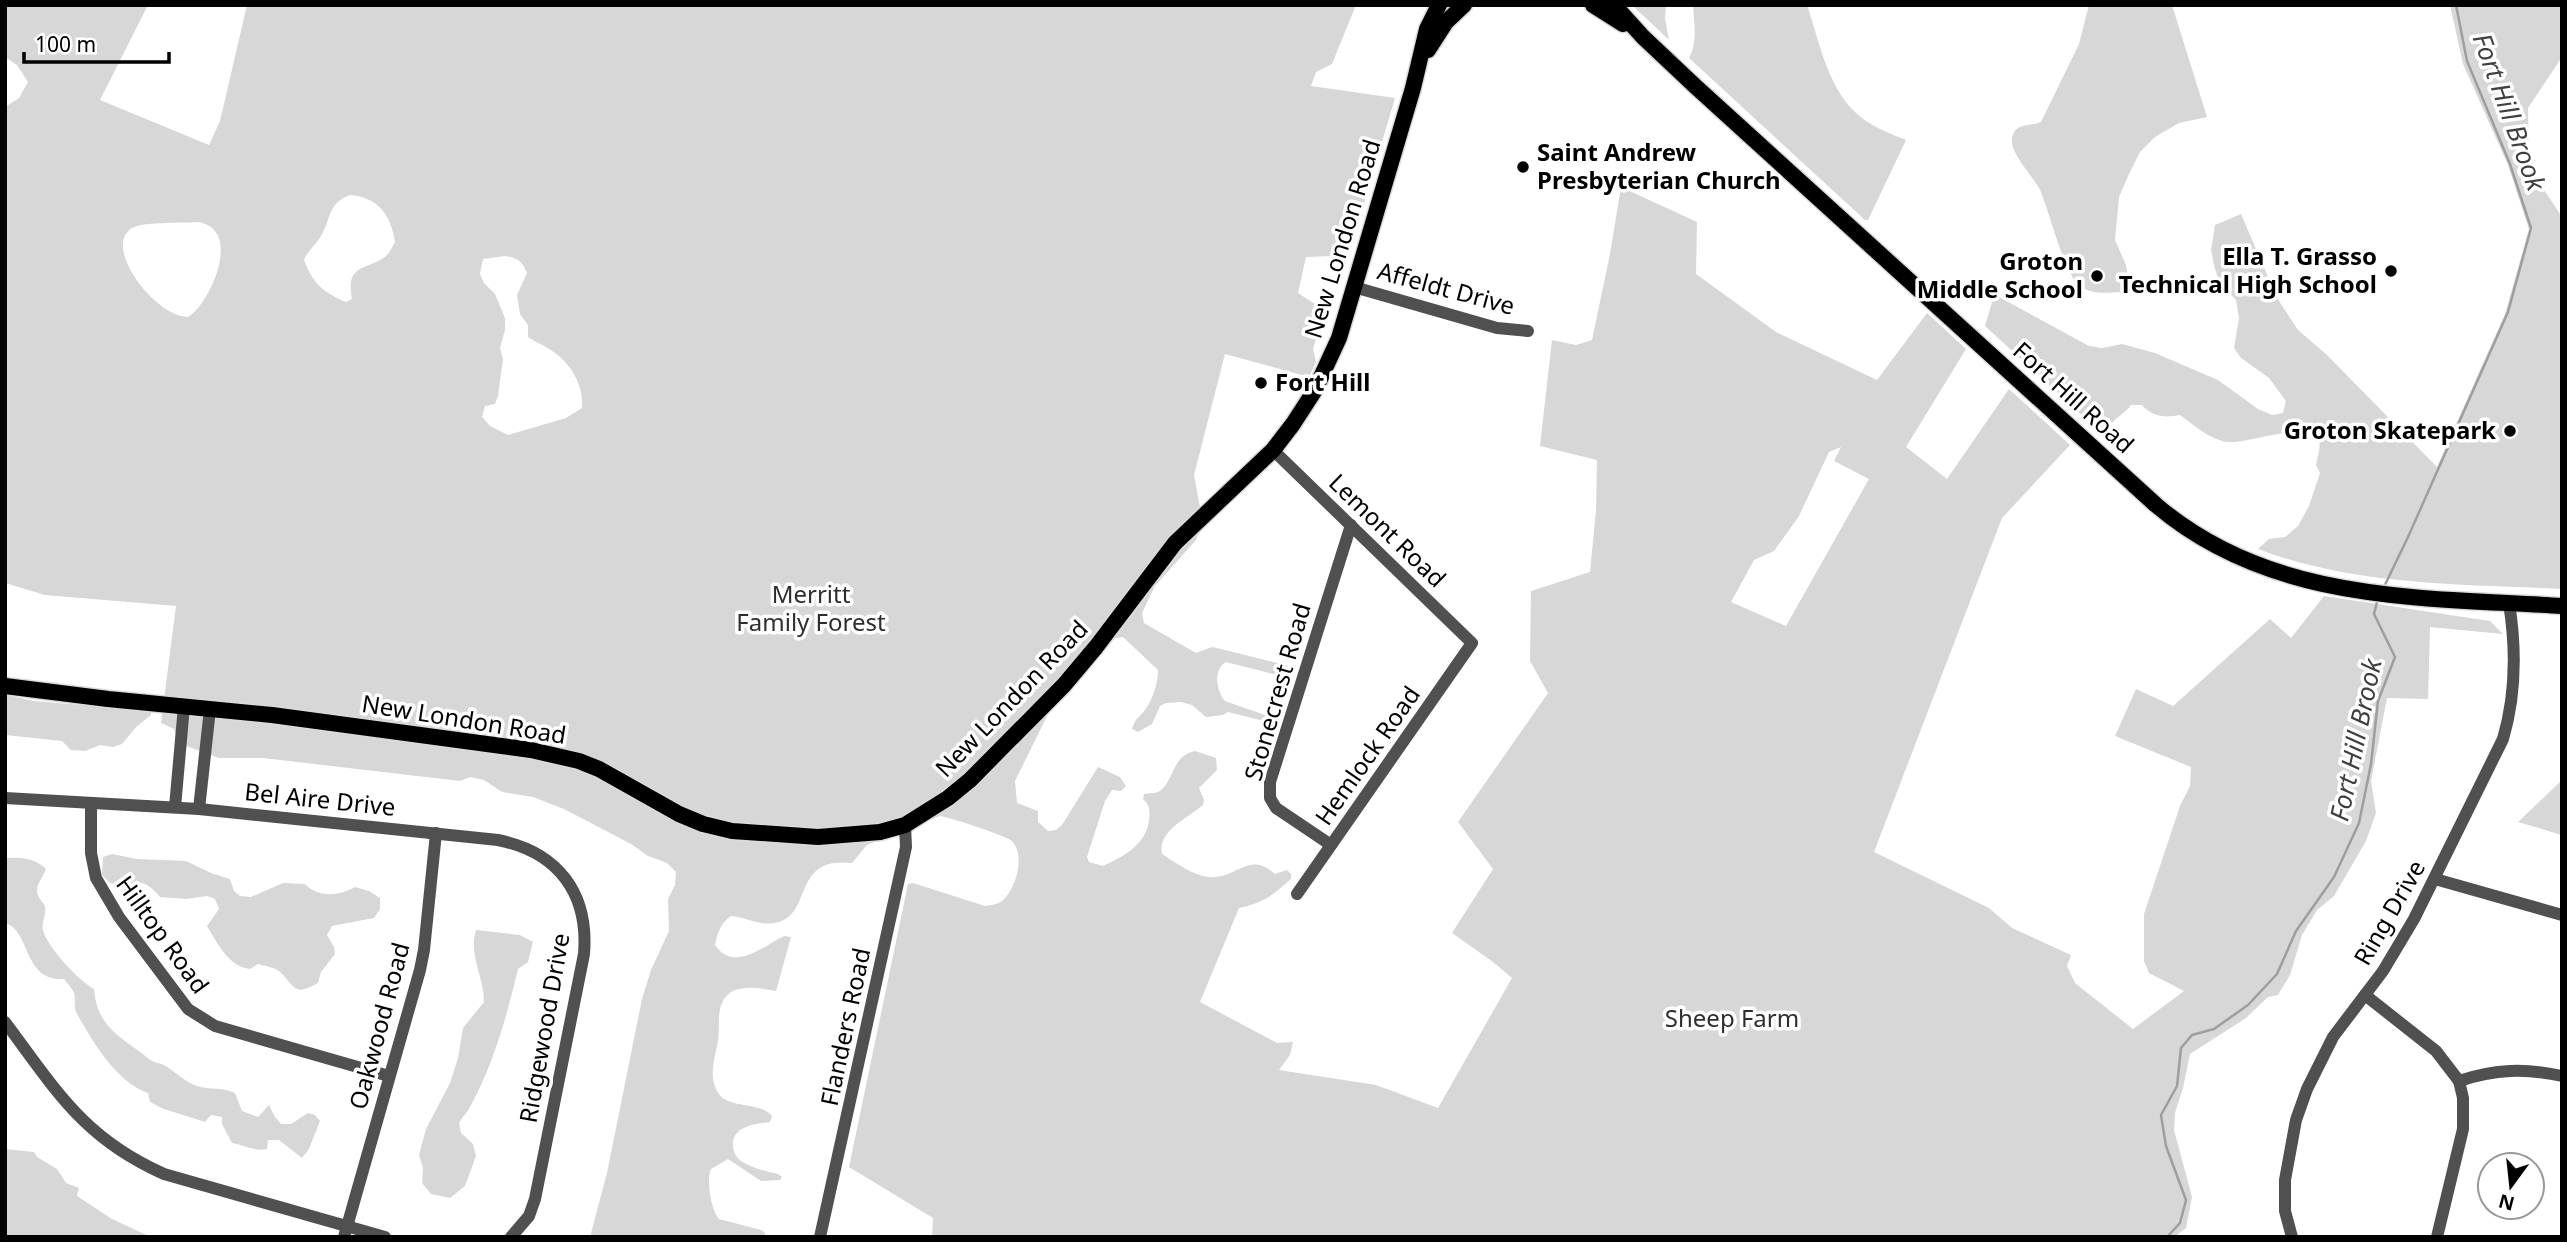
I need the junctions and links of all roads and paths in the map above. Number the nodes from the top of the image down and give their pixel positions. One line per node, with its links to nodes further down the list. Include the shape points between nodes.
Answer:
1 (1439, 5): 6 (main road, via 1427,29)
2 (1464, 5): 6 (main road, via 1434,38)
3 (1593, 5): 5 (main road, Fort Hill Road)
4 (1614, 5): 5 (main road, Fort Hill Road)
5 (1643, 37): 11 (main road, Fort Hill Road, via 2173,519 2219,550 2261,568 2328,586)
6 (1413, 88): 7 (main road, New London Road)
7 (1354, 287): 8 (street, Affeldt Drive, via 1496,328); 9 (main road, New London Road, via 1328,364)
8 (1528, 331)
9 (1273, 450): 10 (street, Lemont Road); 21 (main road, New London Road, via 1175,543 1096,647 1029,720 970,780)
10 (1351, 525): 13 (street, Lemont Road); 23 (street, Stonecrest Road, via 1270,782 1270,798 1276,808)
11 (2509, 603): 12 (main road, Fort Hill Road); 24 (street, Ring Drive, via 2514,674 2506,729)
12 (2562, 606)
13 (1472, 643): 23 (street, Hemlock Road)
14 (5, 686): 15 (main road, New London Road)
15 (184, 706): 16 (main road, New London Road); 19 (street)
16 (210, 709): 20 (street); 21 (main road, New London Road, via 554,755 600,769 680,814 732,831 839,837)
17 (5, 798): 18 (street, Bel Aire Drive)
18 (91, 803): 19 (street, Bel Aire Drive); 29 (street, Hilltop Road, via 96,878 119,917 188,1009 215,1026)
19 (175, 807): 20 (street, Bel Aire Drive)
20 (199, 809): 22 (street, Bel Aire Drive)
21 (905, 825): 35 (street, Flanders Road, via 906,847)
22 (436, 833): 29 (street, Oakwood Road, via 424,950); 34 (street, Ridgewood Drive, via 506,842 542,857 570,885 584,923 584,954 535,1199 529,1216)
23 (1331, 845): 25 (street, Hemlock Road)
24 (2435, 879): 26 (street); 27 (street, Ring Drive)
25 (1297, 894)
26 (2562, 915)
27 (2365, 995): 31 (street, via 2436,1051); 36 (street, Ring Drive, via 2333,1037 2296,1121 2285,1180 2285,1211)
28 (5, 1022): 32 (street, via 69,1109 139,1163)
29 (389, 1076): 32 (street, Oakwood Road)
30 (2562, 1076): 31 (street, via 2509,1069)
31 (2459, 1081): 37 (street, via 2463,1129)
32 (346, 1231): 33 (street)
33 (385, 1237)
34 (510, 1237)
35 (820, 1237)
36 (2292, 1237)
37 (2437, 1237)

